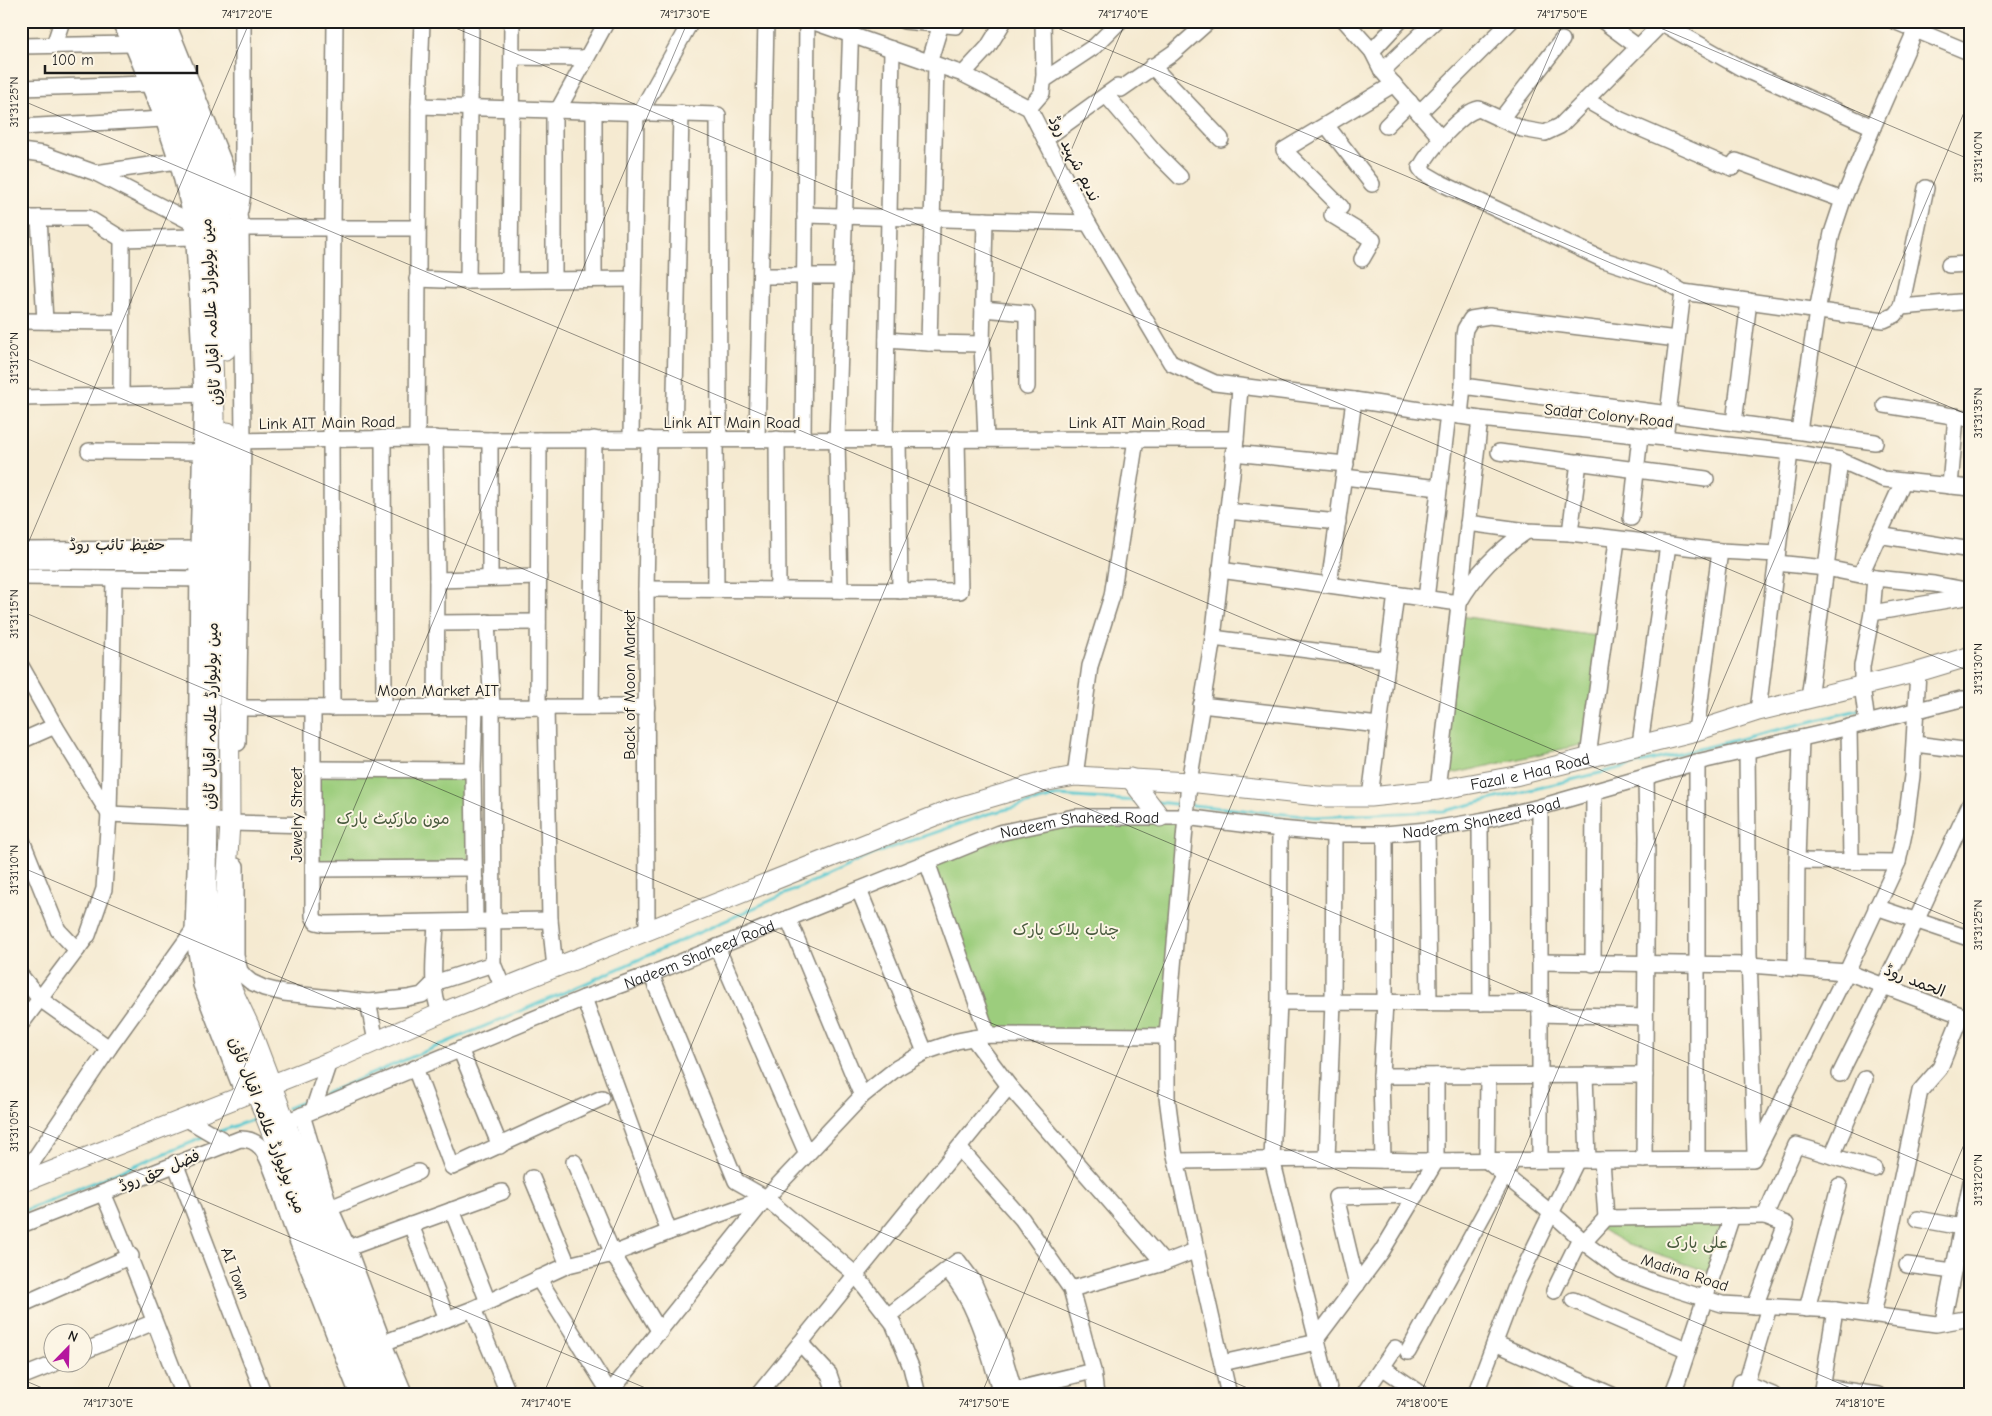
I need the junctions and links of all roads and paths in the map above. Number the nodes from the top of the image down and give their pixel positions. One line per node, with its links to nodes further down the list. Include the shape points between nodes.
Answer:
1 (62, 21): 35 (street)
2 (119, 21): 33 (street)
3 (134, 21): 118 (main road, مین بولیوارڈ علامہ اقبال ٹاؤن, via 157,68 192,159 208,220)
4 (152, 21): 85 (main road, مین بولیوارڈ علامہ اقبال ٹاؤن)
5 (167, 21): 85 (street, via 224,163)
6 (244, 21): 85 (street, via 243,193)
7 (335, 21): 86 (street)
8 (422, 21): 52 (street)
9 (471, 21): 54 (street)
10 (512, 21): 40 (street)
11 (607, 21): 41 (street)
12 (691, 21): 59 (street)
13 (766, 21): 93 (street)
14 (807, 21): 77 (street)
15 (811, 21): 30 (street, ندیم شہید روڈ)
16 (905, 21): 29 (street)
17 (957, 21): 29 (street, via 956,26)
18 (1004, 21): 45 (street, via 988,47)
19 (1043, 21): 46 (street)
20 (1120, 21): 46 (street, via 1094,46)
21 (1209, 21): 43 (street, via 1173,53)
22 (1345, 21): 38 (street)
23 (1400, 21): 38 (street)
24 (1435, 21): 44 (street)
25 (1511, 21): 53 (street)
26 (1603, 21): 36 (street)
27 (1894, 21): 31 (street)
28 (1663, 22): 36 (street); 66 (street, via 1740,68)
29 (941, 24): 42 (street)
30 (851, 28): 37 (street, ندیم شہید روڈ); 78 (street)
31 (1916, 31): 39 (street); 66 (street)
32 (1562, 40): 62 (street)
33 (132, 44): 35 (street); 47 (street)
34 (21, 46): 35 (street)
35 (54, 46)
36 (1638, 47): 51 (street)
37 (892, 49): 42 (street, ندیم شہید روڈ); 79 (street)
38 (1372, 51): 44 (street)
39 (1971, 53)
40 (512, 57): 41 (street); 56 (street)
41 (586, 58): 57 (street)
42 (933, 64): 45 (street, ندیم شہید روڈ); 82 (street)
43 (1152, 66): 50 (street, via 1121,89 1117,87); 69 (street)
44 (1382, 71): 48 (street)
45 (963, 74): 55 (street, ندیم شہید روڈ)
46 (1044, 80): 55 (street, via 1042,93)
47 (148, 84): 49 (street); 61 (street)
48 (1394, 84): 53 (street); 63 (street)
49 (21, 88)
50 (1106, 95): 68 (street); 73 (street)
51 (1586, 100): 62 (street, via 1560,126 1546,133 1522,129); 76 (street, via 1621,120 1732,168 1736,161)
52 (419, 106): 54 (street); 87 (street)
53 (1414, 107): 64 (street); 67 (street)
54 (470, 108): 56 (street); 101 (street)
55 (1029, 108): 68 (street, ندیم شہید روڈ)
56 (511, 109): 57 (street); 100 (street)
57 (556, 110): 58 (street); 97 (street)
58 (594, 111): 59 (street); 98 (street)
59 (638, 112): 60 (street); 96 (street)
60 (681, 114): 138 (street); 139 (street, via 718,114)
61 (164, 119): 65 (street); 71 (street)
62 (1501, 119): 67 (street, via 1479,109 1472,110)
63 (1326, 125): 74 (street); 90 (street, via 1284,150 1341,207 1332,215 1373,240)
64 (1386, 126)
65 (21, 127)
66 (1872, 127): 76 (street)
67 (1441, 138): 102 (street, via 1420,168 1424,173 1604,260 1659,278)
68 (1045, 139): 84 (street, ندیم شہید روڈ)
69 (1221, 139)
70 (21, 151): 72 (street, via 43,154)
71 (177, 161): 72 (street); 88 (street)
72 (96, 173): 88 (street)
73 (1180, 177)
74 (1372, 184)
75 (1926, 188): 105 (street)
76 (1843, 200): 107 (street, via 1832,233)
77 (805, 215): 78 (street); 94 (street)
78 (845, 216): 79 (street); 95 (street)
79 (889, 217): 82 (street); 112 (street)
80 (21, 218): 81 (street)
81 (40, 218): 89 (street, via 88,218); 109 (street)
82 (932, 218): 83 (street); 113 (street)
83 (985, 220): 84 (street); 106 (street)
84 (1088, 223): 117 (street, ندیم شہید روڈ, via 1171,363 1215,383)
85 (235, 224): 86 (street); 152 (main road, مین بولیوارڈ علامہ اقبال ٹاؤن)
86 (332, 228): 87 (street); 135 (street)
87 (417, 228): 99 (street)
88 (193, 230): 89 (street); 118 (street)
89 (122, 239): 110 (street)
90 (1362, 260)
91 (1971, 264): 92 (street)
92 (1949, 265)
93 (761, 276): 94 (street); 140 (street)
94 (804, 276): 95 (street); 142 (street)
95 (843, 276): 143 (street)
96 (633, 278): 98 (street); 133 (street)
97 (554, 279): 98 (street); 100 (street)
98 (594, 279)
99 (418, 280): 101 (street); 131 (street)
100 (510, 280): 101 (street)
101 (468, 281)
102 (1683, 292): 103 (street); 111 (street)
103 (1749, 301): 107 (street); 127 (street)
104 (1971, 301): 105 (street)
105 (1901, 307): 107 (street, via 1895,315 1884,320)
106 (983, 309): 114 (street); 115 (street, via 1027,313)
107 (1817, 311): 128 (street)
108 (21, 321): 109 (street)
109 (45, 321): 110 (street)
110 (121, 322): 119 (street)
111 (1677, 339): 116 (street, via 1489,316 1471,319 1464,335); 123 (street)
112 (887, 340): 113 (street); 144 (street)
113 (928, 343): 114 (street)
114 (982, 344): 146 (street)
115 (1027, 386)
116 (1463, 386): 123 (street); 124 (street)
117 (1240, 388): 121 (street, Sadat Colony Road); 151 (street)
118 (209, 394): 119 (street); 152 (main road, مین بولیوارڈ علامہ اقبال ٹاؤن)
119 (121, 396): 120 (street)
120 (21, 398)
121 (1354, 400): 124 (street, Sadat Colony Road); 158 (street)
122 (1885, 405): 125 (street)
123 (1668, 414): 127 (street); 134 (street)
124 (1454, 415): 126 (street, Sadat Colony Road); 163 (street)
125 (1963, 417): 162 (street)
126 (1480, 419): 129 (street, Sadat Colony Road); 168 (street)
127 (1734, 423): 128 (street)
128 (1799, 431): 150 (street)
129 (1640, 436): 134 (street, Sadat Colony Road); 159 (street)
130 (383, 438): 131 (street, Link AIT Main Road); 135 (street, Link AIT Main Road); 221 (street)
131 (417, 438): 132 (street, Link AIT Main Road)
132 (435, 438): 148 (street, Link AIT Main Road); 186 (street)
133 (631, 438): 136 (street, Link AIT Main Road); 137 (street, Link AIT Main Road)
134 (1665, 438): 155 (street, Sadat Colony Road)
135 (331, 439): 152 (street, Link AIT Main Road); 220 (street)
136 (594, 439): 149 (street, Link AIT Main Road); 216 (street)
137 (649, 439): 138 (street, Link AIT Main Road); 190 (street, Back of Moon Market)
138 (674, 439): 139 (street, Link AIT Main Road)
139 (717, 439): 140 (street, Link AIT Main Road); 191 (street)
140 (758, 439): 141 (street, Link AIT Main Road)
141 (777, 439): 142 (street, Link AIT Main Road); 192 (street)
142 (803, 439): 143 (street, Link AIT Main Road)
143 (837, 439): 144 (street, Link AIT Main Road); 193 (street)
144 (891, 439): 145 (street, Link AIT Main Road); 194 (street)
145 (957, 439): 146 (street, Link AIT Main Road); 194 (street, via 960,591)
146 (986, 439): 147 (street, Link AIT Main Road)
147 (1136, 439): 151 (street, Link AIT Main Road); 240 (street, via 1112,596 1090,666)
148 (490, 440): 149 (street, Link AIT Main Road); 185 (street)
149 (539, 440): 184 (street)
150 (1875, 442)
151 (1235, 446): 158 (street, Link AIT Main Road); 165 (street)
152 (222, 447): 153 (street, Link AIT Main Road); 180 (main road, مین بولیوارڈ علامہ اقبال ٹاؤن); 218 (main road, مین بولیوارڈ علامہ اقبال ٹاؤن)
153 (89, 451)
154 (1499, 452): 157 (street)
155 (1790, 452): 156 (street, Sadat Colony Road); 177 (street)
156 (1840, 460): 161 (street, Sadat Colony Road, via 1883,479); 179 (street)
157 (1579, 462): 159 (street); 170 (street)
158 (1345, 470): 163 (street, Link AIT Main Road); 167 (street)
159 (1637, 470): 160 (street); 166 (street)
160 (1706, 478)
161 (1903, 482): 162 (street, Sadat Colony Road); 171 (street)
162 (1950, 486): 164 (street, Sadat Colony Road)
163 (1439, 488): 198 (street)
164 (1971, 488)
165 (1227, 511): 167 (street); 181 (street)
166 (1631, 518)
167 (1338, 522): 188 (street)
168 (1468, 523): 169 (street); 199 (street)
169 (1527, 532): 170 (street); 199 (street, via 1484,567)
170 (1570, 533): 172 (street)
171 (1878, 535): 175 (street); 182 (street)
172 (1617, 540): 173 (street); 236 (street)
173 (1668, 545): 176 (street); 232 (street)
174 (21, 550): 180 (street)
175 (1971, 550)
176 (1720, 551): 177 (street); 229 (street)
177 (1777, 558): 179 (street); 224 (street)
178 (28, 561): 180 (street, حفیظ تائب روڈ); 183 (street)
179 (1826, 568): 182 (street); 210 (street)
180 (205, 570): 187 (street, حفیظ تائب روڈ); 252 (main road, مین بولیوارڈ علامہ اقبال ٹاؤن)
181 (1220, 570): 188 (street); 204 (street)
182 (1868, 576): 195 (street); 200 (street)
183 (28, 577): 187 (street, حفیظ تائب روڈ)
184 (538, 577): 185 (street); 202 (street)
185 (490, 578): 186 (street)
186 (437, 580): 203 (street)
187 (114, 584): 189 (street); 249 (street)
188 (1329, 585): 196 (street)
189 (21, 586)
190 (646, 588): 191 (street); 217 (street, Back of Moon Market)
191 (716, 589): 192 (street)
192 (778, 590): 193 (street)
193 (840, 590): 194 (street)
194 (900, 591)
195 (1971, 591)
196 (1396, 594): 198 (street); 206 (street)
197 (1971, 596): 200 (street)
198 (1426, 599): 199 (street)
199 (1459, 603): 244 (street)
200 (1872, 613): 209 (street, via 1862,666)
201 (487, 622): 202 (street); 203 (street); 214 (street)
202 (538, 622): 215 (street)
203 (437, 623): 222 (street)
204 (1213, 638): 206 (street); 212 (street)
205 (1971, 656): 208 (main road, Fazal e Haq Road)
206 (1388, 660): 226 (street)
207 (21, 666): 227 (street)
208 (1918, 672): 209 (main road, Fazal e Haq Road); 223 (street)
209 (1862, 685): 210 (main road, Fazal e Haq Road); 225 (street)
210 (1809, 699): 224 (main road, Fazal e Haq Road)
211 (1971, 699): 223 (street, Nadeem Shaheed Road)
212 (1201, 705): 226 (street); 243 (street)
213 (475, 707): 214 (street, Moon Market AIT); 222 (street, Moon Market AIT); 239 (street)
214 (492, 707): 215 (street, Moon Market AIT); 273 (street)
215 (542, 707): 216 (street, Moon Market AIT); 274 (street)
216 (591, 707): 217 (street, Moon Market AIT)
217 (647, 707): 278 (street, Back of Moon Market)
218 (234, 708): 219 (street, Moon Market AIT); 254 (main road, مین بولیوارڈ علامہ اقبال ٹاؤن)
219 (313, 708): 220 (street, Moon Market AIT); 238 (street, Jewelry Street)
220 (332, 708): 221 (street, Moon Market AIT)
221 (384, 708): 222 (street, Moon Market AIT)
222 (436, 708)
223 (1915, 710): 225 (street, Nadeem Shaheed Road); 233 (street)
224 (1758, 711): 229 (main road, Fazal e Haq Road)
225 (1867, 723): 228 (street, Nadeem Shaheed Road)
226 (1379, 725): 246 (street)
227 (55, 726): 231 (street); 249 (street)
228 (1850, 727): 230 (street, Nadeem Shaheed Road); 263 (street)
229 (1696, 731): 232 (main road, Fazal e Haq Road)
230 (1801, 738): 234 (street, Nadeem Shaheed Road); 262 (street)
231 (21, 741)
232 (1640, 744): 236 (main road, Fazal e Haq Road)
233 (1915, 744): 235 (street); 265 (street, via 1906,829)
234 (1747, 750): 237 (street, Nadeem Shaheed Road); 287 (street)
235 (1971, 751)
236 (1588, 758): 244 (main road, Fazal e Haq Road)
237 (1697, 762): 241 (street, Nadeem Shaheed Road); 286 (street)
238 (314, 769): 239 (street); 255 (street, Jewelry Street)
239 (473, 770): 266 (street)
240 (1075, 776): 242 (main road, Fazal e Haq Road); 278 (main road, via 955,808)
241 (1646, 777): 245 (street, Nadeem Shaheed Road); 285 (street)
242 (1130, 778): 243 (main road, Fazal e Haq Road); 251 (main road)
243 (1189, 786): 246 (main road, Fazal e Haq Road, via 1327,797); 250 (street)
244 (1438, 790): 246 (main road, Fazal e Haq Road)
245 (1594, 791): 248 (street, Nadeem Shaheed Road); 284 (street)
246 (1370, 797)
247 (1971, 802): 256 (street)
248 (1540, 807): 253 (street, Nadeem Shaheed Road); 282 (street)
249 (110, 814): 252 (street); 281 (street, via 104,889 88,935)
250 (1186, 815): 251 (street, Nadeem Shaheed Road); 257 (street, Nadeem Shaheed Road); 311 (street)
251 (1159, 816): 264 (street, Nadeem Shaheed Road, via 1074,817 999,833)
252 (202, 819): 254 (street); 270 (main road, مین بولیوارڈ علامہ اقبال ٹاؤن); 277 (street)
253 (1480, 821): 258 (street, Nadeem Shaheed Road); 304 (street)
254 (232, 823): 255 (street); 293 (main road, مین بولیوارڈ علامہ اقبال ٹاؤن, via 222,954)
255 (313, 825): 267 (street, Jewelry Street)
256 (1966, 827): 275 (street)
257 (1280, 830): 259 (street, Nadeem Shaheed Road); 301 (street)
258 (1427, 830): 260 (street, Nadeem Shaheed Road); 303 (street)
259 (1334, 834): 260 (street, Nadeem Shaheed Road); 299 (street)
260 (1385, 834): 302 (street)
261 (21, 838): 281 (street, via 58,930)
262 (1797, 861): 263 (street); 289 (street)
263 (1851, 861): 265 (street)
264 (927, 862): 268 (street, Nadeem Shaheed Road); 310 (street)
265 (1898, 862): 269 (street)
266 (474, 868): 267 (street); 272 (street)
267 (313, 869): 276 (street, Jewelry Street, via 313,916 316,922)
268 (859, 890): 271 (street, Nadeem Shaheed Road); 316 (street)
269 (1876, 908): 275 (street); 290 (street)
270 (207, 912): 277 (street); 329 (main road, مین بولیوارڈ علامہ اقبال ٹاؤن, via 210,974)
271 (788, 918): 280 (street, Nadeem Shaheed Road); 330 (street)
272 (476, 920): 273 (street); 276 (street)
273 (492, 920): 274 (street); 283 (street)
274 (550, 920): 288 (street)
275 (1916, 921): 279 (street); 295 (street)
276 (436, 923): 294 (street)
277 (192, 931): 314 (street); 329 (street, via 201,984)
278 (647, 931): 288 (main road)
279 (1971, 939)
280 (717, 947): 291 (street, Nadeem Shaheed Road); 337 (street)
281 (77, 950): 298 (street)
282 (1540, 962): 284 (street, الحمد روڈ); 305 (street)
283 (493, 964): 294 (street); 296 (street)
284 (1593, 964): 285 (street, الحمد روڈ)
285 (1646, 964): 286 (street, الحمد روڈ); 307 (street)
286 (1696, 964): 287 (street, الحمد روڈ); 347 (street)
287 (1749, 965): 289 (street, الحمد روڈ); 338 (street)
288 (555, 968): 296 (main road)
289 (1796, 968): 290 (street, الحمد روڈ)
290 (1847, 972): 295 (street, الحمد روڈ); 338 (street)
291 (651, 974): 297 (street, Nadeem Shaheed Road); 364 (street, via 736,1181)
292 (21, 976): 298 (street)
293 (239, 983): 300 (street); 328 (main road, مین بولیوارڈ علامہ اقبال ٹاؤن, via 249,1025)
294 (434, 983): 300 (street, via 422,995); 306 (street, via 437,1007)
295 (1884, 987): 308 (street, الحمد روڈ); 319 (street)
296 (503, 988): 306 (main road)
297 (584, 998): 315 (street, Nadeem Shaheed Road); 375 (street)
298 (40, 999): 309 (street); 314 (street)
299 (1333, 1001): 301 (street); 302 (street); 341 (street)
300 (368, 1002): 313 (street)
301 (1279, 1002): 340 (street)
302 (1385, 1002): 303 (street); 323 (street)
303 (1430, 1003): 304 (street)
304 (1481, 1003): 305 (street)
305 (1540, 1008): 307 (street); 320 (street)
306 (441, 1013): 313 (main road)
307 (1645, 1017): 322 (street)
308 (1966, 1017): 398 (street, via 1940,1068 1920,1091)
309 (21, 1024)
310 (988, 1035): 311 (street); 312 (street)
311 (1167, 1036): 348 (street, via 1168,1096)
312 (973, 1038): 316 (street); 327 (street)
313 (376, 1041): 317 (main road)
314 (109, 1048): 358 (street)
315 (460, 1049): 318 (street, Nadeem Shaheed Road); 335 (street)
316 (924, 1052): 330 (street, via 897,1068)
317 (329, 1062): 328 (main road); 332 (street, via 323,1081)
318 (415, 1068): 332 (street, Nadeem Shaheed Road); 335 (street, via 452,1167)
319 (1840, 1074)
320 (1540, 1075): 321 (street); 325 (street); 342 (street)
321 (1585, 1075): 322 (street); 345 (street)
322 (1644, 1075): 346 (street)
323 (1381, 1076): 324 (street); 343 (street)
324 (1436, 1076): 325 (street); 349 (street)
325 (1488, 1076): 350 (street)
326 (1865, 1079): 339 (street)
327 (1008, 1086): 336 (street); 381 (street)
328 (274, 1091): 329 (main road); 332 (main road, مین بولیوارڈ علامہ اقبال ٹاؤن)
329 (252, 1096): 332 (main road, مین بولیوارڈ علامہ اقبال ٹاؤن); 333 (main road)
330 (862, 1096): 337 (street)
331 (602, 1098): 335 (street)
332 (294, 1115): 356 (main road, مین بولیوارڈ علامہ اقبال ٹاؤن); 365 (street); 408 (main road, مین بولیوارڈ علامہ اقبال ٹاؤن)
333 (192, 1122): 334 (street); 358 (main road)
334 (223, 1140): 352 (street, فضل حق روڈ); 356 (street, فضل حق روڈ, via 246,1138 258,1143)
335 (500, 1146)
336 (959, 1148): 385 (street); 388 (street, via 1022,1219)
337 (807, 1154): 364 (street)
338 (1755, 1154): 347 (street, via 1752,1159)
339 (1832, 1156): 353 (street); 369 (street, via 1796,1145)
340 (1272, 1159): 341 (street); 348 (street); 405 (street)
341 (1327, 1159): 343 (street)
342 (1540, 1159): 344 (street); 345 (street)
343 (1382, 1160): 349 (street)
344 (1513, 1160): 350 (street); 355 (street)
345 (1589, 1160): 346 (street); 367 (street); 370 (street)
346 (1644, 1160): 347 (street)
347 (1697, 1160)
348 (1177, 1161): 378 (street)
349 (1436, 1161): 350 (street); 363 (street)
350 (1487, 1161): 355 (street, Madina Road)
351 (574, 1162): 379 (street)
352 (175, 1163): 362 (street, فضل حق روڈ); 421 (street, AI Town)
353 (1874, 1169)
354 (418, 1172): 365 (street)
355 (1504, 1174): 367 (street, Madina Road); 412 (street, via 1402,1350)
356 (282, 1177): 422 (street, فضل حق روڈ, via 291,1225); 423 (main road, مین بولیوارڈ علامہ اقبال ٹاؤن)
357 (532, 1178): 382 (street)
358 (21, 1181)
359 (1970, 1185): 374 (street)
360 (1839, 1186): 396 (street)
361 (502, 1192): 366 (street)
362 (103, 1193): 372 (street, فضل حق روڈ); 380 (street)
363 (1416, 1195): 387 (street, via 1382,1251); 387 (street, via 1336,1197)
364 (766, 1198): 375 (street); 385 (street); 404 (street)
365 (330, 1208): 377 (street)
366 (452, 1210): 373 (street); 392 (street)
367 (1553, 1214): 376 (street, Madina Road); 407 (street, via 1518,1281)
368 (1732, 1216): 369 (street); 370 (street); 390 (street)
369 (1765, 1216): 394 (street, via 1786,1224)
370 (1606, 1218): 376 (street)
371 (1918, 1219): 374 (street)
372 (21, 1225)
373 (411, 1225): 377 (street); 401 (street)
374 (1962, 1227): 384 (street)
375 (669, 1232): 379 (street)
376 (1582, 1240): 389 (street); 390 (street, Madina Road, via 1621,1270)
377 (348, 1248): 408 (street)
378 (1197, 1250): 381 (street); 411 (street)
379 (613, 1254): 382 (street); 404 (street)
380 (130, 1256): 393 (street); 402 (street)
381 (1164, 1263): 388 (street)
382 (568, 1265): 386 (street)
383 (1906, 1265): 384 (street)
384 (1953, 1271): 403 (street)
385 (855, 1274): 399 (street); 406 (street)
386 (538, 1278): 392 (street); 419 (street)
387 (1357, 1284): 405 (street)
388 (1071, 1289): 414 (street)
389 (1554, 1292)
390 (1704, 1299): 394 (street, Madina Road); 410 (street)
391 (1573, 1300): 410 (street)
392 (488, 1302): 395 (street)
393 (21, 1305)
394 (1762, 1307): 396 (street, Madina Road); 416 (street)
395 (472, 1309): 401 (street); 426 (street)
396 (1807, 1309): 397 (street, Madina Road)
397 (1835, 1310): 398 (street, Madina Road); 417 (street)
398 (1873, 1315): 403 (street, Madina Road, via 1936,1324)
399 (888, 1316): 414 (street, via 958,1261 973,1280 1000,1343 1014,1390); 429 (street, via 894,1322)
400 (1971, 1318): 403 (street, Madina Road)
401 (447, 1319): 408 (street)
402 (154, 1322): 409 (street); 420 (street)
403 (1943, 1322)
404 (660, 1332): 419 (street)
405 (1317, 1337): 411 (street, via 1313,1343); 432 (street)
406 (800, 1343): 427 (street); 428 (street, via 829,1374)
407 (1495, 1343): 418 (street); 435 (street)
408 (377, 1345): 424 (main road, مین بولیوارڈ علامہ اقبال ٹاؤن); 425 (street)
409 (92, 1348)
410 (1688, 1350): 436 (street)
411 (1222, 1363): 431 (street)
412 (1382, 1367): 433 (street); 434 (street)
413 (42, 1369): 415 (street)
414 (1093, 1371): 430 (street)
415 (21, 1377)
416 (1741, 1389): 437 (street)
417 (1822, 1391): 438 (street)
418 (1480, 1393)
419 (609, 1394)
420 (183, 1395)
421 (264, 1395)
422 (358, 1395)
423 (373, 1395)
424 (389, 1395)
425 (405, 1395)
426 (509, 1395)
427 (758, 1395)
428 (836, 1395)
429 (918, 1395)
430 (1096, 1395)
431 (1229, 1395)
432 (1332, 1395)
433 (1363, 1395)
434 (1423, 1395)
435 (1612, 1395)
436 (1672, 1395)
437 (1773, 1395)
438 (1878, 1395)

